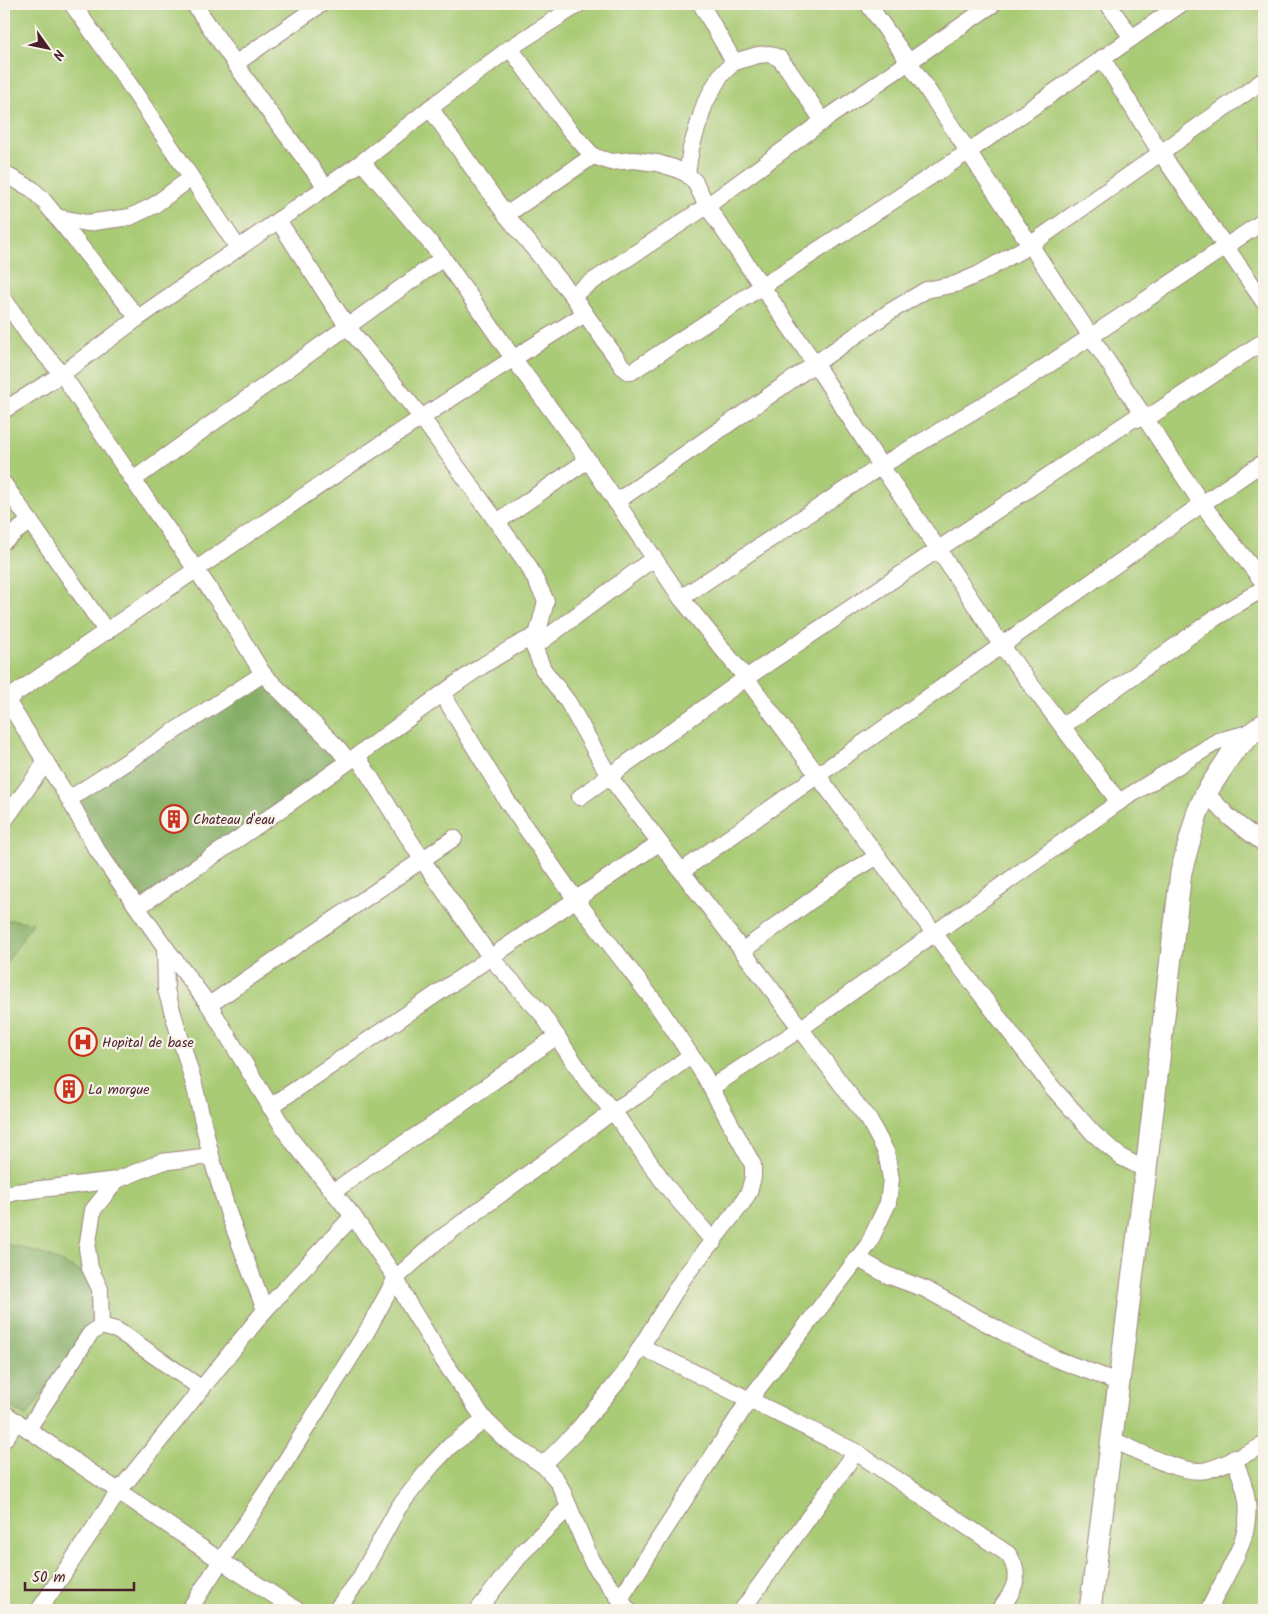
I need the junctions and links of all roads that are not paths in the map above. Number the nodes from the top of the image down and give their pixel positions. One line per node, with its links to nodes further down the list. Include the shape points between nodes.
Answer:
1 (72, 4): 25 (street)
2 (194, 4): 15 (street)
3 (320, 4): 15 (street)
4 (579, 4): 11 (street)
5 (701, 4): 13 (street)
6 (868, 4): 14 (street)
7 (994, 4): 14 (street)
8 (1108, 4): 10 (street)
9 (1181, 4): 10 (street)
10 (1132, 38): 12 (street)
11 (510, 48): 17 (street); 21 (street)
12 (1102, 58): 19 (street); 20 (street)
13 (734, 62): 18 (street, via 769,54 779,58); 24 (street, via 720,76 704,102)
14 (909, 62): 18 (street); 19 (street)
15 (235, 64): 26 (street)
16 (1264, 80): 20 (street)
17 (430, 108): 22 (street); 28 (street)
18 (823, 121): 27 (street)
19 (968, 152): 32 (street); 36 (street)
20 (1160, 152): 32 (street); 33 (street)
21 (593, 156): 24 (street, via 611,162 657,163); 28 (street)
22 (362, 162): 26 (street); 35 (street)
23 (4, 174): 29 (street, via 32,189)
24 (687, 174): 27 (street)
25 (191, 178): 29 (street, via 154,206 130,217 88,224); 34 (street)
26 (326, 187): 30 (street)
27 (707, 206): 36 (street); 37 (street)
28 (506, 215): 37 (street)
29 (56, 217): 41 (street)
30 (278, 220): 34 (street); 42 (street)
31 (1264, 221): 33 (street)
32 (1030, 245): 43 (street); 46 (street, via 956,284 926,290)
33 (1226, 247): 39 (street); 43 (street)
34 (238, 248): 41 (street)
35 (443, 258): 42 (street); 45 (street)
36 (762, 286): 40 (street, via 631,372 622,366); 46 (street)
37 (572, 295): 40 (street)
38 (4, 299): 47 (street, via 29,336)
39 (1264, 302)
40 (585, 314): 45 (street)
41 (138, 318): 47 (street)
42 (347, 326): 49 (street); 54 (street)
43 (1090, 335): 50 (street); 53 (street, via 1024,381)
44 (1264, 341): 50 (street)
45 (513, 358): 49 (street); 51 (street)
46 (815, 364): 53 (street); 56 (street)
47 (62, 374): 48 (street); 54 (street)
48 (4, 410)
49 (422, 418): 59 (street); 63 (street)
50 (1146, 419): 57 (street); 61 (street, via 1133,420 1121,427)
51 (588, 460): 56 (street); 59 (street)
52 (1264, 462): 57 (street)
53 (881, 466): 61 (street); 66 (street)
54 (133, 480): 63 (street)
55 (4, 484): 58 (street)
56 (616, 502): 62 (street)
57 (1202, 504): 64 (street); 69 (street)
58 (30, 522): 60 (street); 67 (street)
59 (497, 522): 68 (street, via 528,565 546,601)
60 (4, 541)
61 (938, 549): 69 (street); 71 (street)
62 (654, 558): 66 (street); 68 (street)
63 (196, 570): 67 (street); 70 (street)
64 (1264, 583)
65 (1264, 588): 74 (street, via 1215,618)
66 (681, 598): 71 (street)
67 (107, 632): 73 (street)
68 (536, 641): 72 (street, via 517,644); 79 (street, via 543,669 568,702)
69 (1002, 646): 74 (street); 78 (street)
70 (263, 674): 76 (street, via 337,747); 82 (street)
71 (746, 678): 78 (street); 79 (street)
72 (443, 695): 76 (street); 91 (street, via 507,801)
73 (5, 698): 77 (street)
74 (1063, 726): 83 (street)
75 (1259, 728): 80 (street, via 1232,753); 83 (street, via 1218,741)
76 (353, 758): 89 (street); 92 (street)
77 (46, 762): 82 (street); 84 (street)
78 (819, 775): 88 (street); 90 (street)
79 (609, 776): 81 (street); 86 (street)
80 (1206, 793): 87 (street, via 1230,818); 105 (street, via 1181,872)
81 (580, 797)
82 (69, 799): 92 (street, via 95,847)
83 (1119, 802): 93 (street)
84 (4, 821)
85 (454, 838): 89 (street)
86 (659, 843): 90 (street); 91 (street)
87 (1264, 844)
88 (878, 856): 93 (street); 95 (street)
89 (423, 861): 96 (street); 97 (street)
90 (682, 870): 95 (street)
91 (576, 900): 96 (street); 100 (street, via 657,1005)
92 (138, 907): 94 (street)
93 (934, 933): 98 (street); 105 (street, via 1076,1114 1121,1157)
94 (165, 947): 97 (street); 104 (street, via 166,990)
95 (742, 950): 98 (street)
96 (491, 958): 99 (street, via 542,1014); 102 (street)
97 (209, 1005): 102 (street)
98 (800, 1029): 101 (street); 111 (street, via 870,1120 886,1152 891,1179 888,1203 868,1245)
99 (557, 1036): 103 (street, via 588,1083); 107 (street)
100 (690, 1056): 101 (street); 103 (street)
101 (712, 1087): 110 (street, via 753,1165 749,1192)
102 (270, 1107): 107 (street, via 289,1137)
103 (613, 1111): 110 (street, via 667,1187); 112 (street, via 436,1242)
104 (211, 1156): 106 (street, via 161,1162); 113 (street, via 229,1215)
105 (1146, 1170): 116 (street)
106 (116, 1180): 108 (street); 114 (street, via 94,1210 87,1248 90,1268 100,1288)
107 (333, 1192): 109 (street)
108 (4, 1196)
109 (352, 1216): 112 (street); 113 (street)
110 (714, 1242): 115 (street, via 684,1277)
111 (858, 1258): 116 (street, via 887,1275 925,1289 1056,1359); 118 (street)
112 (396, 1278): 119 (street, via 438,1352); 129 (street, via 278,1475)
113 (265, 1310): 117 (street)
114 (101, 1326): 117 (street, via 126,1336); 120 (street, via 90,1334)
115 (642, 1347): 118 (street); 126 (street, via 600,1404)
116 (1118, 1382): 121 (street)
117 (202, 1389): 127 (street)
118 (749, 1400): 124 (street); 130 (street)
119 (485, 1420): 126 (street, via 507,1441); 134 (street, via 450,1446 398,1508 359,1580)
120 (16, 1421): 122 (street); 127 (street)
121 (1111, 1439): 125 (street, via 1186,1470 1206,1470); 138 (street)
122 (4, 1440)
123 (1264, 1445): 125 (street)
124 (856, 1452): 136 (street); 137 (street, via 1008,1554 1014,1563 1016,1577 1013,1590)
125 (1234, 1458): 139 (street, via 1246,1495 1247,1522 1241,1545)
126 (543, 1465): 128 (street, via 559,1484)
127 (118, 1491): 129 (street); 131 (street)
128 (569, 1507): 130 (street, via 592,1562); 135 (street, via 522,1553)
129 (221, 1561): 132 (street); 133 (street)
130 (624, 1605)
131 (39, 1610)
132 (189, 1610)
133 (297, 1610)
134 (336, 1610)
135 (478, 1610)
136 (742, 1610)
137 (999, 1610)
138 (1090, 1610)
139 (1209, 1610)

